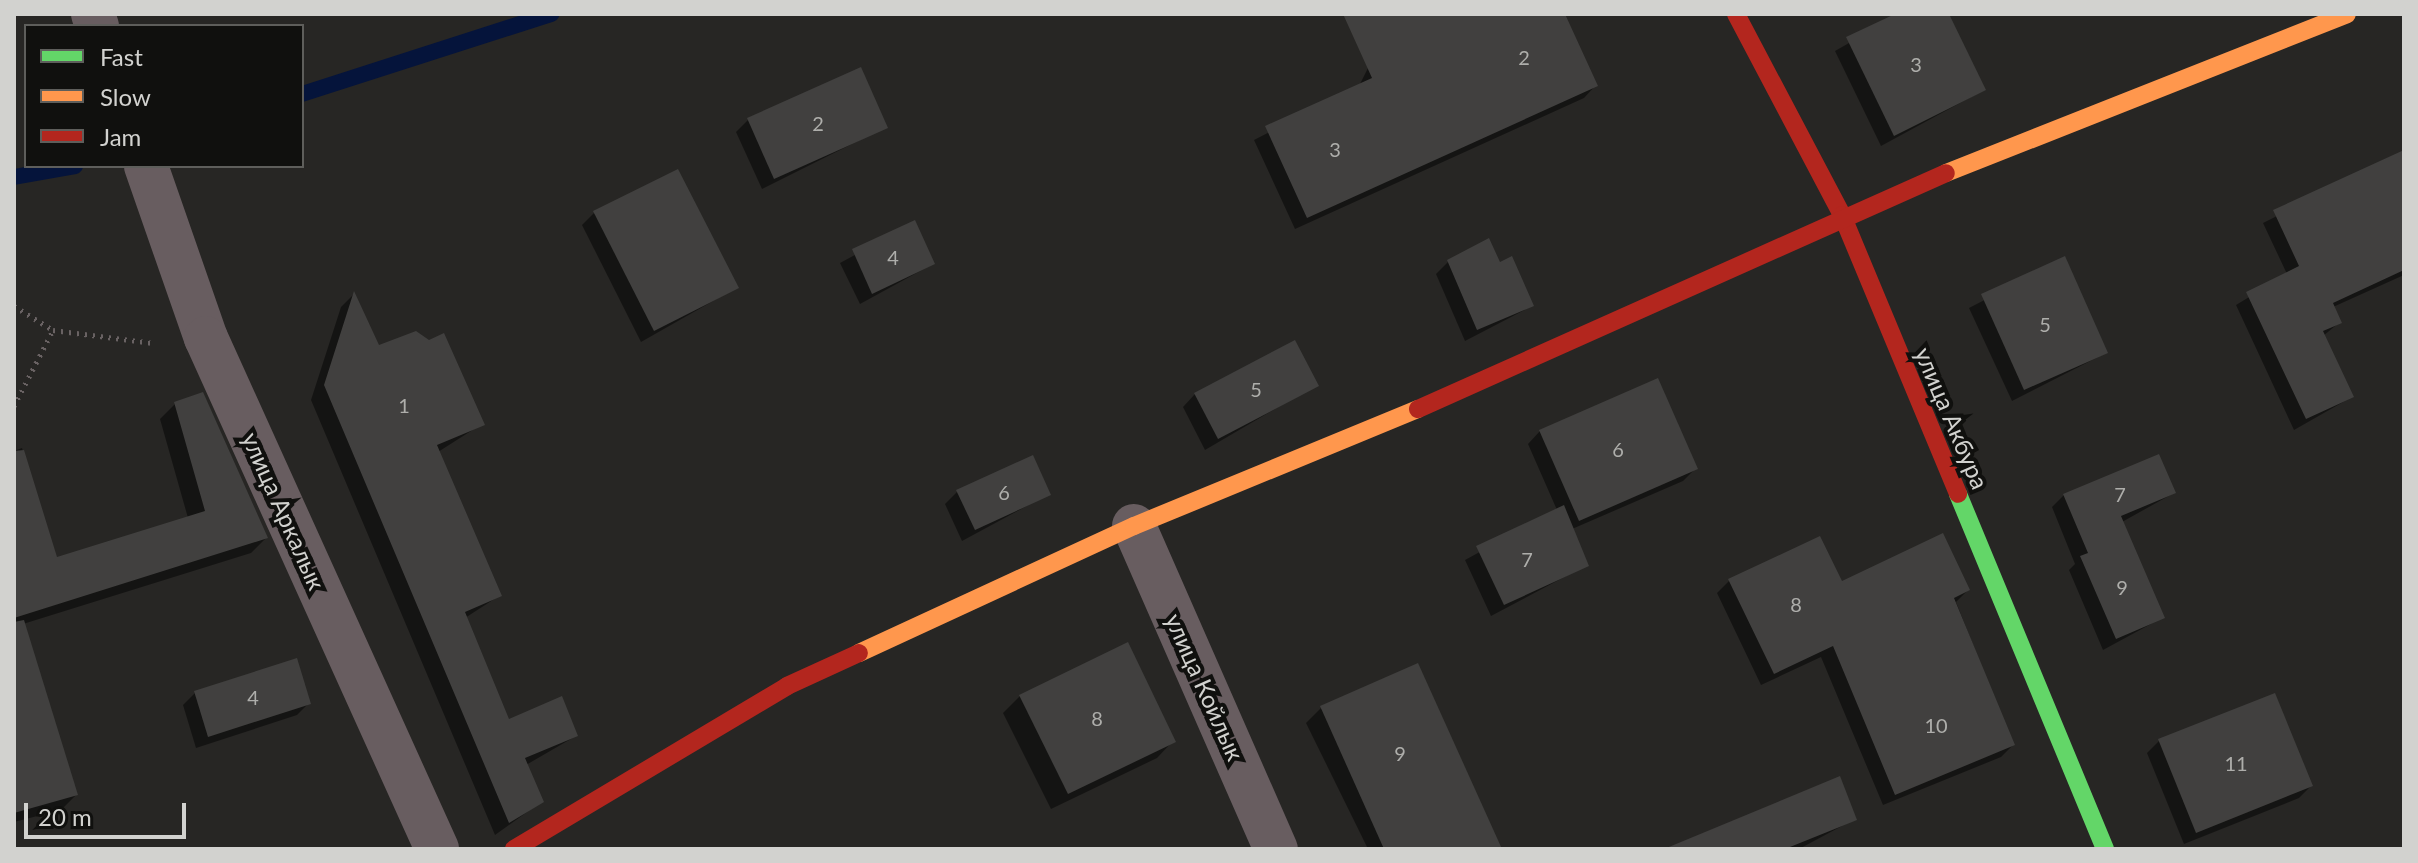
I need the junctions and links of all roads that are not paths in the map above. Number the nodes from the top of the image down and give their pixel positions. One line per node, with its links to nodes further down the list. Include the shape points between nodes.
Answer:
1 (1736, 14): 4 (street, улица Акбура)
2 (2347, 14): 4 (street)
3 (147, 168): 6 (street, улица Аркалык, via 206,338)
4 (1842, 215): 5 (street, via 1504,373); 9 (street, улица Акбура)
5 (1134, 526): 7 (street, via 787,686); 8 (street, улица Койлык)
6 (437, 849)
7 (514, 849)
8 (1276, 849)
9 (2105, 849)

